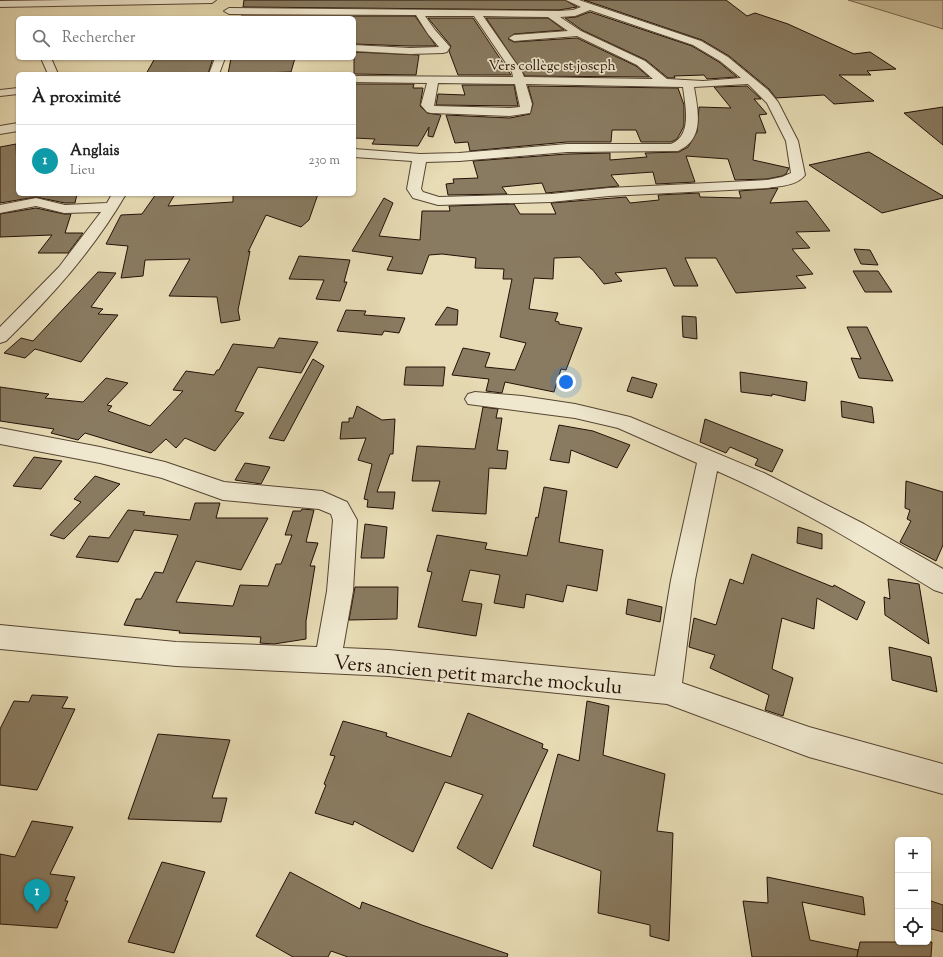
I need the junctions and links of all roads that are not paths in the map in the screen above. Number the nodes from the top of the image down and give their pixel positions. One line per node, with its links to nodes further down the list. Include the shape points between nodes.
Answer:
1 (212, 0): 4 (street)
2 (230, 0): 9 (street)
3 (570, 0): 6 (street)
4 (105, 2): 5 (street); 7 (street)
5 (0, 4)
6 (589, 7): 11 (street, via 576,13); 22 (street, via 698,43 714,52)
7 (92, 10)
8 (419, 13): 9 (street); 10 (street, via 455,8); 14 (street, via 431,32 445,47 443,50)
9 (229, 14)
10 (477, 14): 11 (street); 21 (street, via 512,64)
11 (550, 14): 12 (street)
12 (578, 33): 13 (street); 23 (street, via 641,63)
13 (514, 38)
14 (356, 48)
15 (47, 60): 17 (street)
16 (220, 60): 18 (street)
17 (52, 72)
18 (215, 72)
19 (356, 79): 20 (street, Vers collège st joseph)
20 (433, 79): 21 (street, Vers collège st joseph); 21 (street, via 427,105 431,109 510,112 527,109)
21 (519, 80): 23 (street, Vers collège st joseph)
22 (749, 81): 24 (street, Vers collège st joseph, via 733,84); 30 (street, via 772,102 792,141 798,175 793,178 760,185 609,192 551,198 438,201 418,195 414,189)
23 (663, 82): 24 (street, Vers collège st joseph)
24 (688, 84): 30 (street, via 693,122 686,140 679,147 568,148)
25 (16, 91): 26 (street)
26 (0, 93)
27 (16, 127): 28 (street)
28 (0, 130)
29 (356, 153): 30 (street)
30 (420, 158)
31 (116, 200): 32 (street, via 64,209 36,202); 33 (street, via 73,264)
32 (0, 209)
33 (0, 337)
34 (475, 399): 36 (street, via 575,411 623,422)
35 (0, 436): 39 (street, via 165,470 223,491 322,500 339,508 345,520 340,591)
36 (709, 459): 37 (street, via 756,479 856,531); 40 (street, via 684,580)
37 (943, 582)
38 (0, 637): 39 (street, Vers ancien petit marche mockulu, via 176,654)
39 (328, 660): 40 (street, Vers ancien petit marche mockulu, via 389,663)
40 (667, 692): 41 (street, Vers ancien petit marche mockulu, via 809,742)
41 (943, 779)

